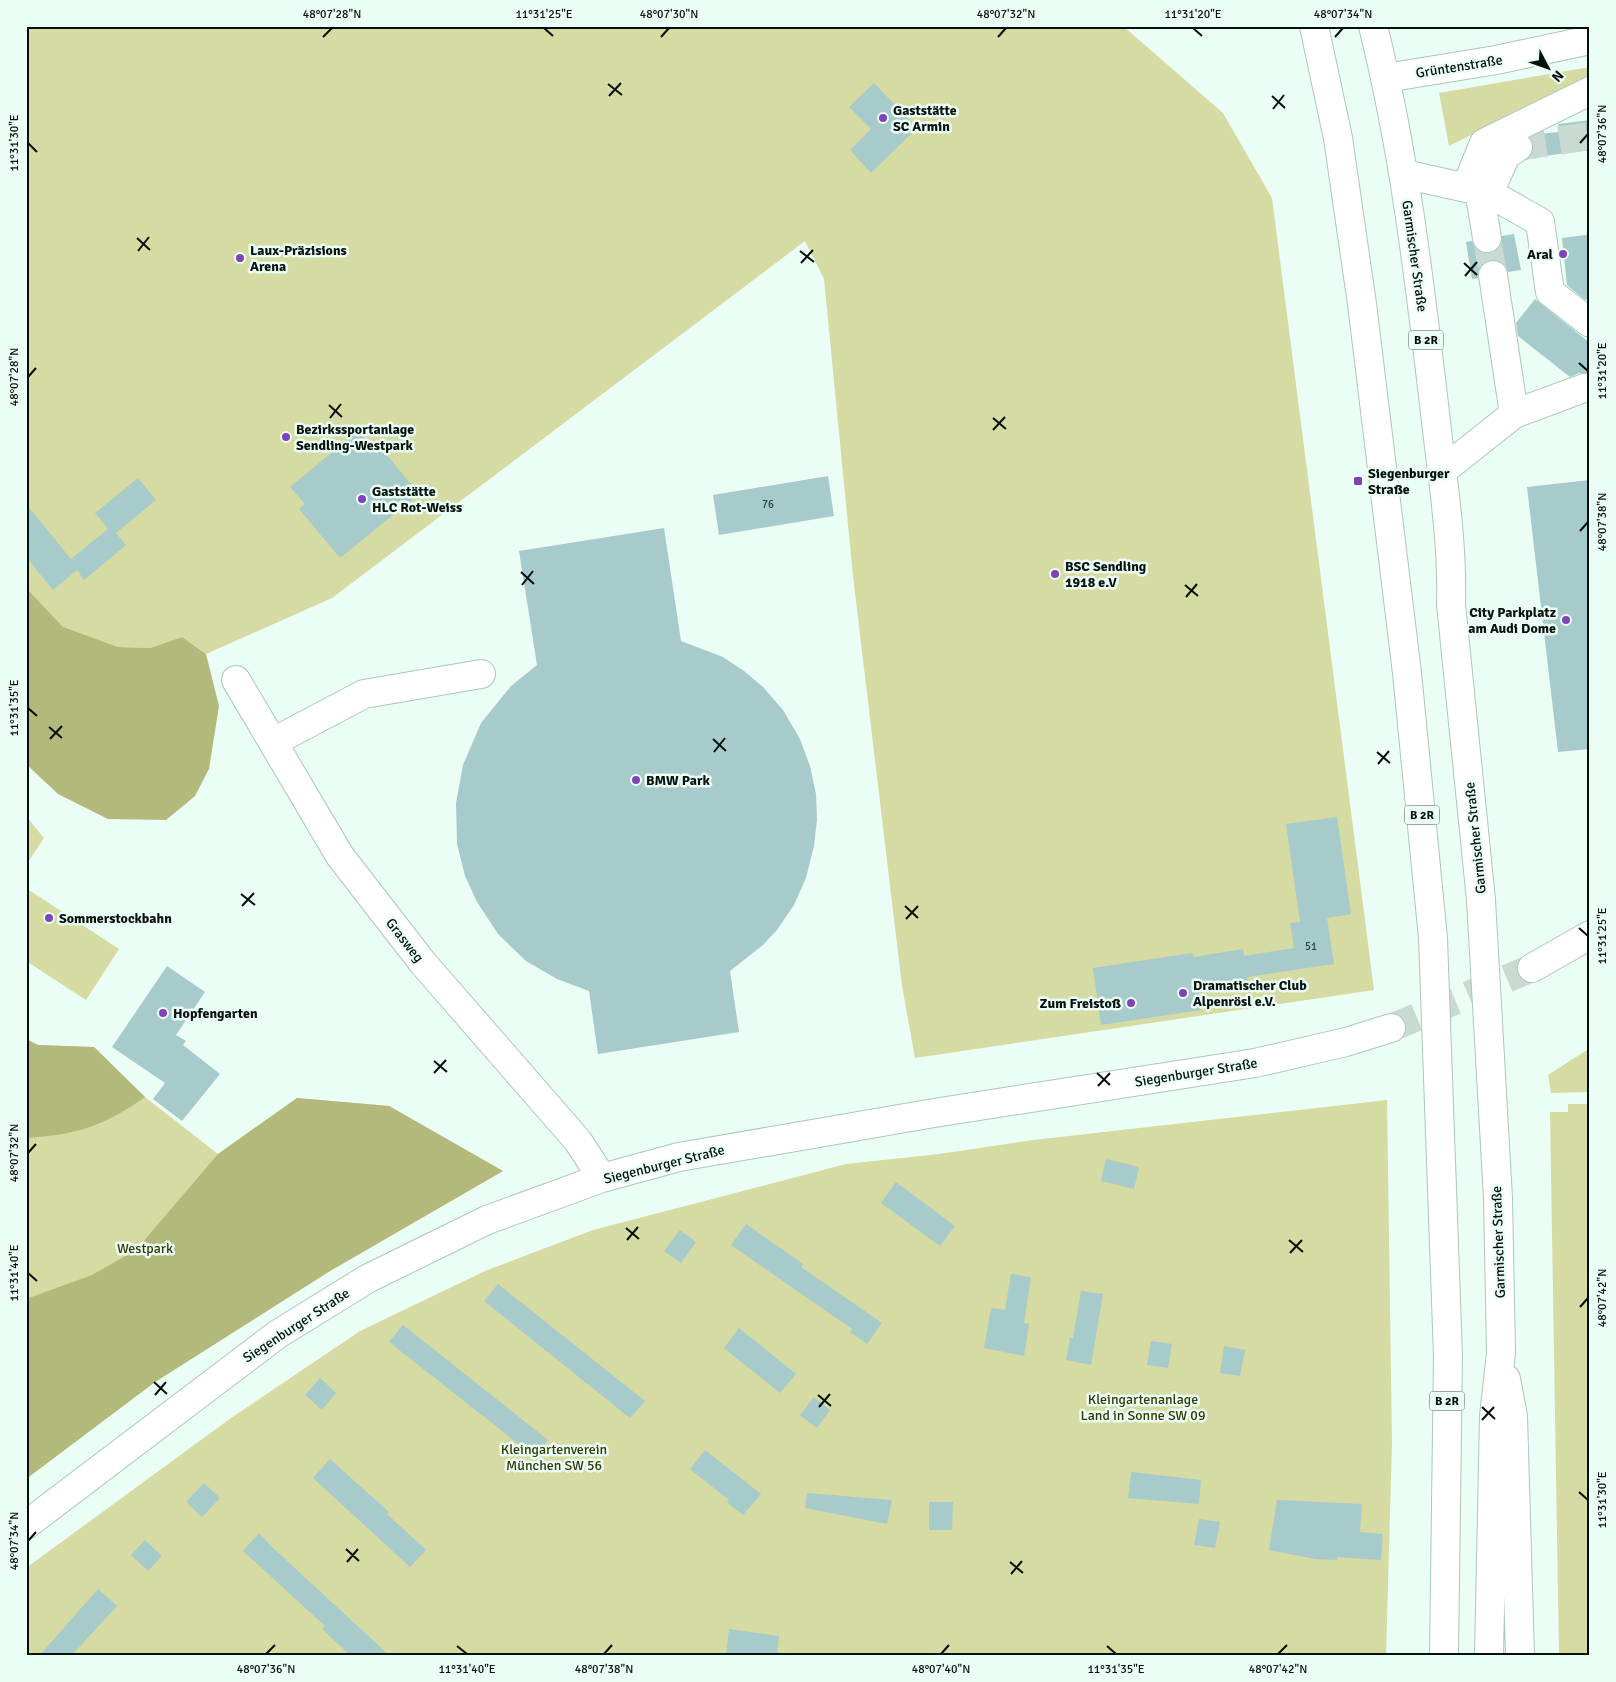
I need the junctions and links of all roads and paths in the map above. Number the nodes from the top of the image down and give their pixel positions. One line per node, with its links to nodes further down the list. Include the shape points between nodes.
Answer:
1 (1314, 26): 24 (main road, B 2R, via 1338,138 1361,294 1408,673 1433,938 1448,1356)
2 (1373, 26): 4 (main road, Garmischer Straße / B 2R)
3 (1590, 40): 4 (main road, Grüntenstraße)
4 (1386, 78): 7 (main road, Garmischer Straße / B 2R)
5 (1590, 91): 8 (main road, via 1484,143)
6 (1518, 147): 8 (main road, via 1506,155)
7 (1404, 174): 8 (main road); 14 (main road, Garmischer Straße / B 2R)
8 (1478, 190): 9 (main road); 11 (main road, via 1540,222 1550,292)
9 (1487, 238)
10 (1493, 275): 13 (main road)
11 (1590, 323)
12 (1584, 388): 13 (main road)
13 (1514, 414): 14 (main road)
14 (1441, 472): 22 (main road, Garmischer Straße / B 2R, via 1452,563 1451,604 1481,900 1492,1054)
15 (481, 674): 17 (main road, via 364,694)
16 (236, 680): 17 (main road, Grasweg)
17 (273, 742): 21 (main road, Grasweg, via 340,856 422,963 578,1141)
18 (1590, 936): 19 (main road)
19 (1532, 968)
20 (1392, 1028): 21 (main road, Siegenburger Straße, via 1255,1063 766,1141 679,1157)
21 (602, 1178): 23 (main road, Siegenburger Straße, via 487,1220 368,1279 278,1334)
22 (1501, 1353): 25 (main road, Garmischer Straße / B 2R, via 1494,1416); 26 (main road, via 1513,1416)
23 (26, 1525)
24 (1444, 1656)
25 (1489, 1656)
26 (1520, 1656)

